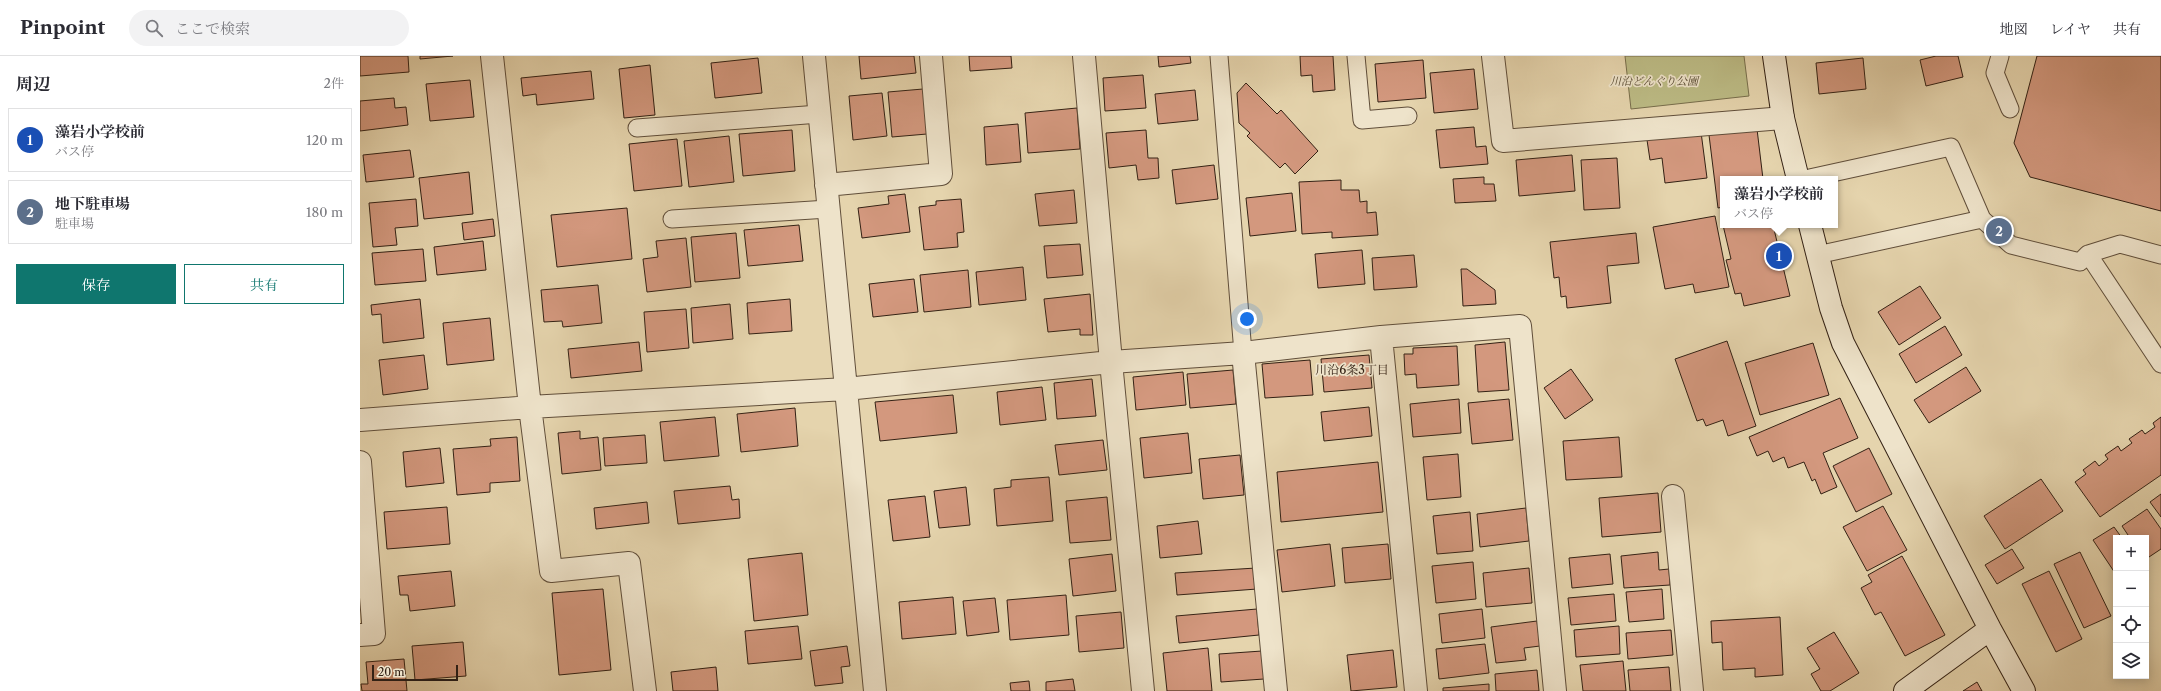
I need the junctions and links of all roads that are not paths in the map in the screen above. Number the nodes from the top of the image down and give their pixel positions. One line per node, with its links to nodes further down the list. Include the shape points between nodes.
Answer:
1 (492, 56): 30 (street)
2 (814, 56): 11 (street)
3 (931, 56): 17 (street, via 941,174)
4 (1084, 56): 27 (street)
5 (1219, 56): 26 (lane)
6 (1356, 56): 12 (lane, via 1362,120)
7 (1493, 56): 13 (street, via 1503,141)
8 (1774, 56): 13 (street)
9 (2000, 56): 10 (lane, via 1995,73)
10 (2010, 109)
11 (819, 114): 14 (lane); 17 (street)
12 (1408, 116)
13 (1783, 118): 15 (street)
14 (637, 128)
15 (1797, 176)
16 (1819, 176): 20 (lane, via 1951,147)
17 (826, 185): 18 (street)
18 (828, 209): 19 (lane); 29 (street)
19 (672, 219)
20 (1982, 219): 22 (lane); 24 (lane, via 2011,245)
21 (1811, 228): 22 (street)
22 (1817, 255): 34 (street, via 1843,343)
23 (2161, 255): 24 (lane, via 2120,244)
24 (2084, 258): 28 (lane, via 2134,322)
25 (1381, 337): 26 (street); 40 (street); 41 (street, via 1520,326)
26 (1243, 353): 27 (street); 39 (street)
27 (1111, 362): 29 (street); 38 (street)
28 (2161, 364)
29 (846, 389): 30 (street); 37 (street)
30 (530, 407): 31 (street); 36 (street, via 551,571 629,563)
31 (360, 420)
32 (360, 462): 35 (street, via 374,634)
33 (1673, 496): 42 (street)
34 (1990, 629): 43 (street); 44 (street)
35 (360, 635)
36 (645, 691)
37 (875, 691)
38 (1143, 691)
39 (1276, 691)
40 (1416, 691)
41 (1556, 691)
42 (1692, 691)
43 (1905, 691)
44 (2024, 691)

